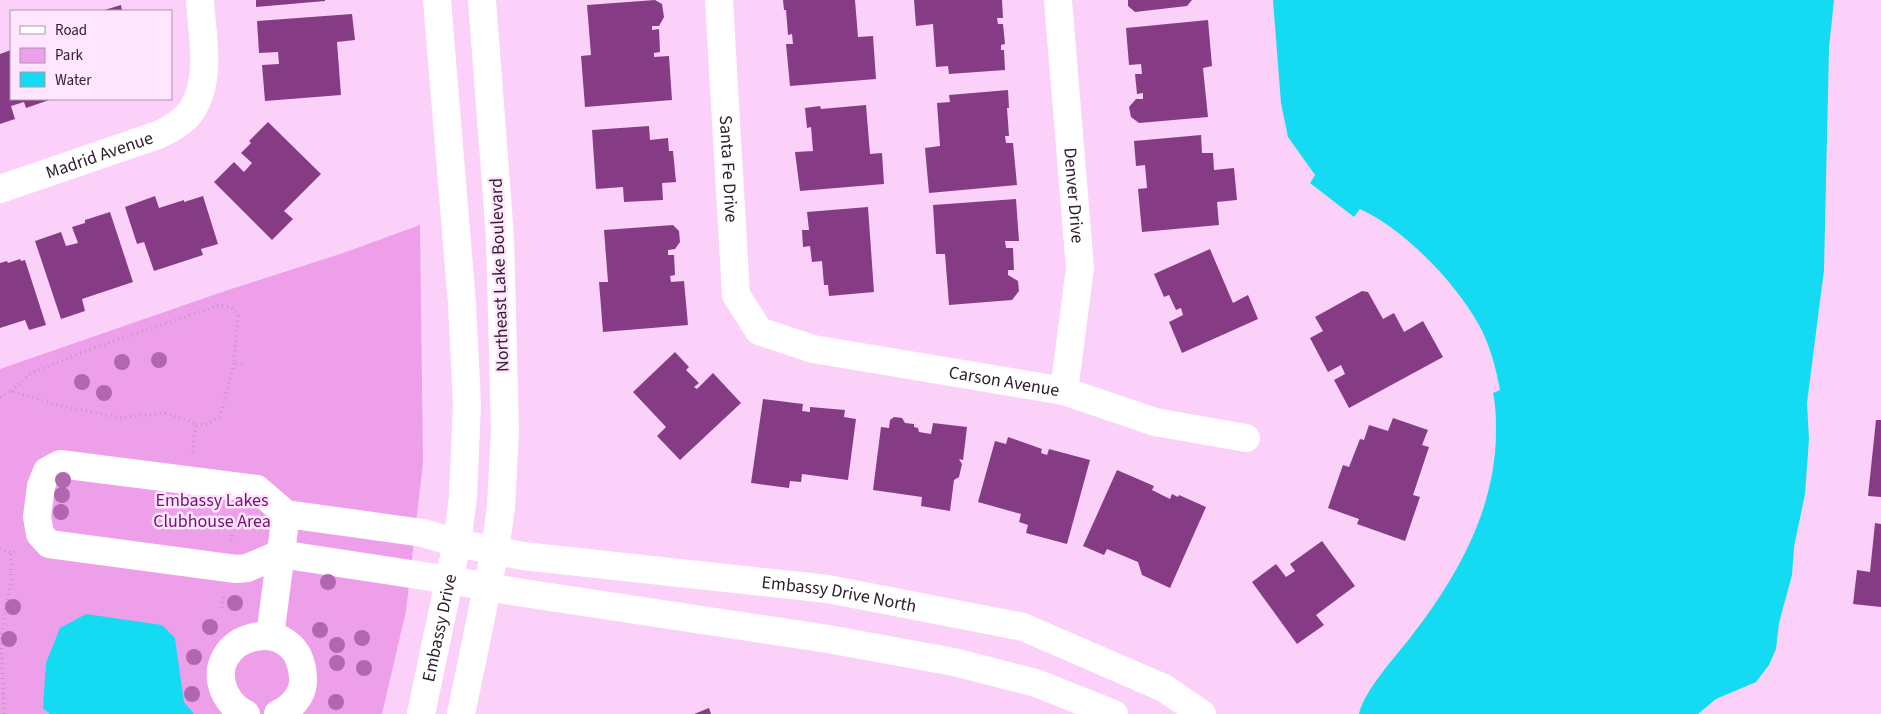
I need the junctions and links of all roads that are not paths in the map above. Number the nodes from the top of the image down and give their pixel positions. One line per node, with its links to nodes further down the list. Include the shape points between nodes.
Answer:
1 (200, 0): 6 (street, Madrid Avenue, via 204,72 192,110 176,126)
2 (437, 0): 11 (street, via 467,404 463,497)
3 (482, 0): 12 (street, Northeast Lake Boulevard, via 500,247 505,431)
4 (719, 0): 7 (street, Santa Fe Drive, via 736,295)
5 (1058, 0): 8 (street, Denver Drive, via 1080,268)
6 (0, 189)
7 (759, 330): 8 (street, Carson Avenue, via 813,349)
8 (1064, 391): 9 (street, Carson Avenue, via 1154,422)
9 (1246, 438)
10 (286, 514): 11 (street, Embassy Drive North, via 423,533); 13 (street); 13 (street, via 257,489 60,464 47,471 41,486 37,518 40,534 49,544 236,569 247,568)
11 (457, 542): 12 (street, Embassy Drive North); 14 (street, Embassy Drive)
12 (495, 550): 15 (street); 22 (street, Embassy Drive North, via 523,556 828,589 1023,627 1164,688)
13 (280, 554): 14 (street); 16 (street)
14 (450, 580): 15 (street); 19 (street, Embassy Drive)
15 (488, 586): 20 (street); 21 (street, via 954,662 1036,683)
16 (270, 636): 17 (street, via 254,636 239,642 228,654 222,670 222,686 229,700); 18 (street, via 296,652 303,667 303,684 298,698)
17 (246, 714)
18 (278, 714)
19 (421, 714)
20 (461, 714)
21 (1114, 714)
22 (1202, 714)

